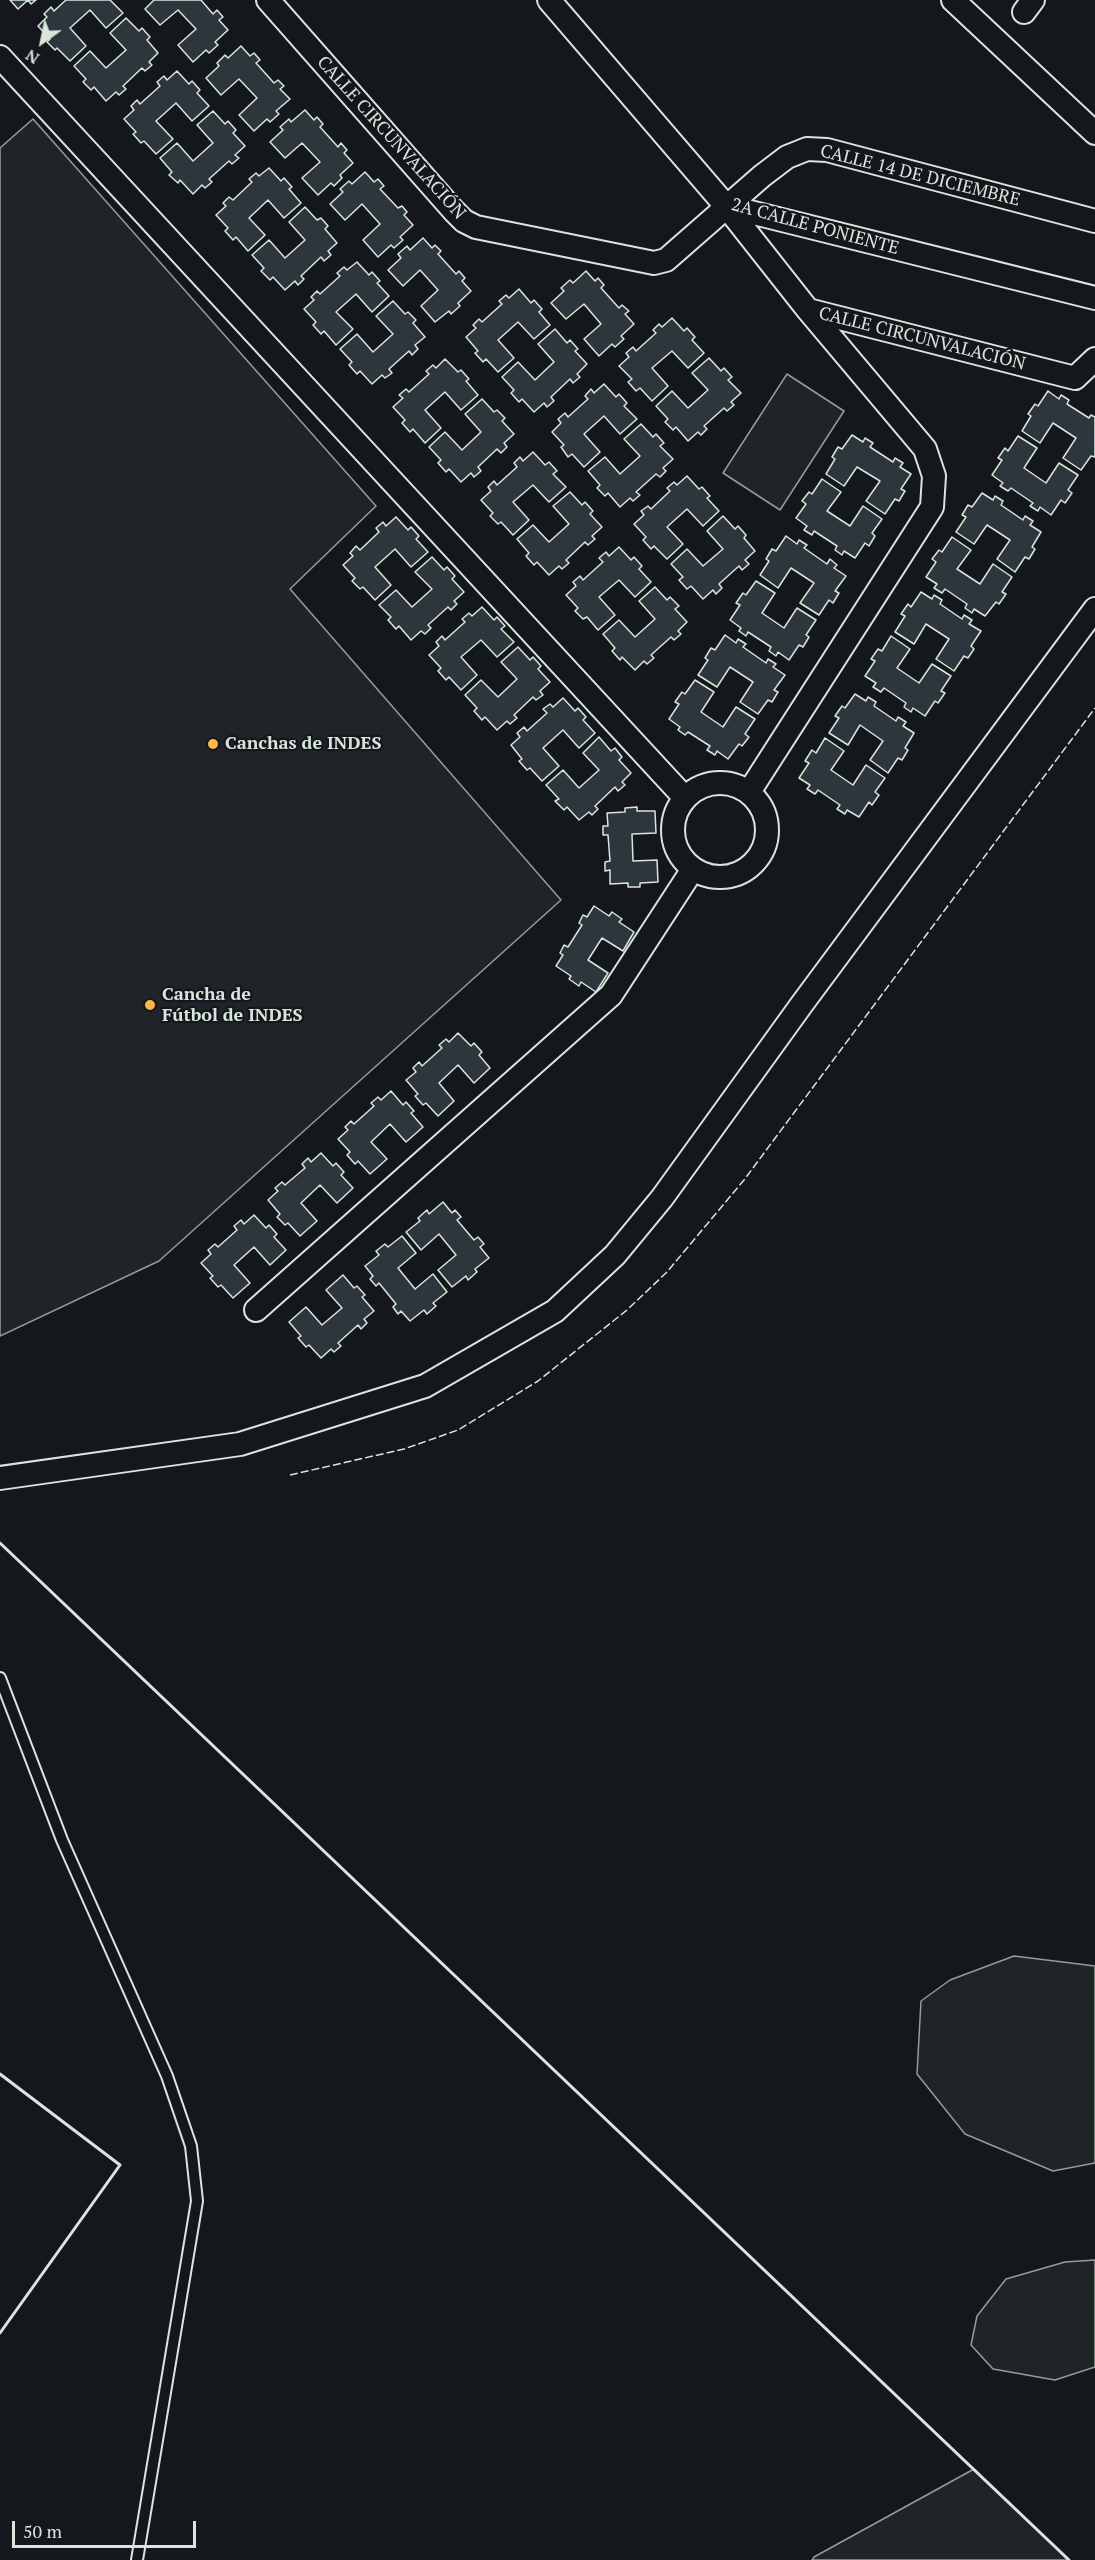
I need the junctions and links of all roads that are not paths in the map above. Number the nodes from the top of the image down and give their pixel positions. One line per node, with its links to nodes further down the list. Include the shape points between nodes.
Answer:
1 (268, 0): 6 (street, CALLE CIRCUNVALACIÓN, via 454,211 476,227 654,263 677,253)
2 (549, 0): 6 (street, 2A CALLE PONIENTE)
3 (953, 0): 5 (street)
4 (0, 57): 13 (street)
5 (1095, 133)
6 (726, 206): 7 (street, CALLE 14 DE DICIEMBRE, via 787,157 807,149 827,150); 8 (street, 2A CALLE PONIENTE); 9 (street, CALLE CIRCUNVALACIÓN)
7 (1095, 221)
8 (1095, 298)
9 (808, 310): 10 (street, CALLE CIRCUNVALACIÓN, via 1075,378); 12 (street, via 925,449 934,476 932,507)
10 (1095, 359)
11 (1095, 609): 16 (street, via 662,1198 615,1255 555,1311 425,1386 240,1444)
12 (748, 792): 13 (street, via 716,783 696,789); 14 (street, via 760,804 766,819 767,835 753,863 740,873 724,877)
13 (685, 798): 14 (street, via 676,811 674,835 682,857)
14 (693, 869): 15 (street, via 610,995)
15 (256, 1310)
16 (0, 1478)
17 (0, 1678): 18 (lane, via 62,1840 167,2076 191,2146 197,2201)
18 (137, 2560)

